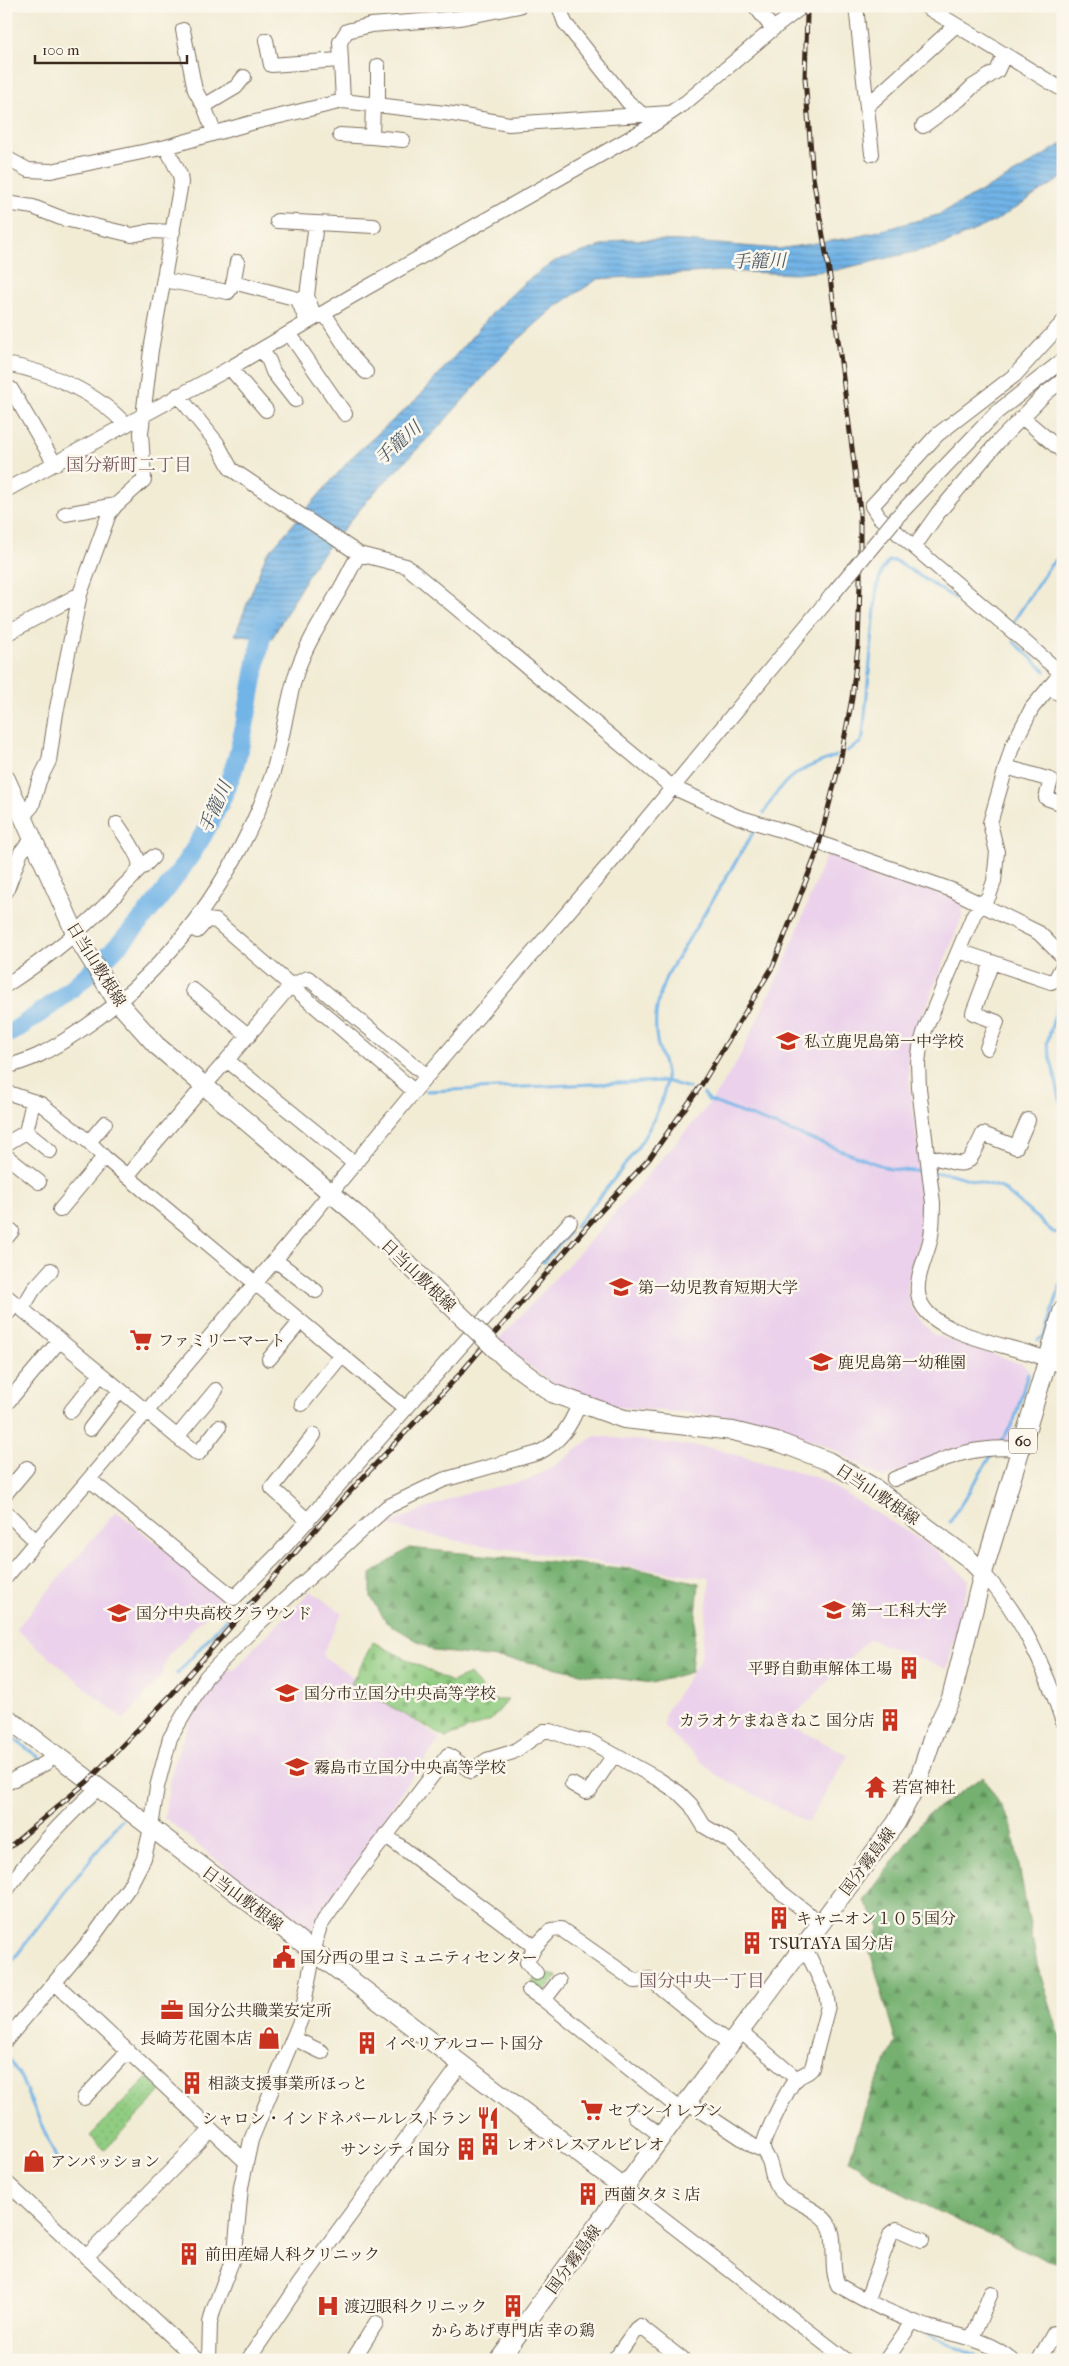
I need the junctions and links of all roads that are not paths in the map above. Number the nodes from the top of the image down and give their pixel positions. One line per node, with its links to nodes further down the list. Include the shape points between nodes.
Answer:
1 (519, 6): 12 (street, via 460,18 352,30 341,38)
2 (559, 6): 21 (street, via 565,23 628,102)
3 (755, 6): 8 (street)
4 (803, 6): 8 (street)
5 (856, 6): 19 (street)
6 (925, 6): 7 (street)
7 (954, 26): 11 (street); 19 (street)
8 (773, 28): 20 (street)
9 (183, 30): 18 (street, via 195,90)
10 (266, 40): 12 (street, via 271,65)
11 (1004, 56): 15 (street); 22 (street, via 998,71)
12 (339, 60): 16 (street)
13 (378, 66): 17 (street)
14 (244, 77): 18 (street, via 236,87)
15 (1059, 84)
16 (344, 101): 17 (street); 23 (street)
17 (376, 103): 21 (street, via 509,124); 25 (street)
18 (204, 106): 23 (street)
19 (867, 106): 28 (street)
20 (670, 113): 21 (street); 38 (street)
21 (643, 115)
22 (923, 126)
23 (214, 132): 27 (street)
24 (340, 135): 25 (street)
25 (372, 137): 26 (street)
26 (403, 140)
27 (166, 146): 29 (street, via 51,171 28,170); 34 (street, via 181,183)
28 (872, 154)
29 (6, 158)
30 (6, 203): 34 (street, via 33,207 61,218 132,235 151,231)
31 (277, 221): 32 (street)
32 (316, 223): 33 (street); 38 (street, via 307,296)
33 (374, 226)
34 (173, 232): 36 (street)
35 (237, 262): 37 (street)
36 (164, 280): 37 (street, via 228,292); 52 (street)
37 (233, 282): 38 (street, via 298,299)
38 (315, 318): 40 (street); 45 (street)
39 (1063, 322): 60 (street, via 1015,375 937,435 872,506 879,517)
40 (289, 333): 41 (street); 51 (street)
41 (262, 350): 44 (street); 49 (street, via 273,372)
42 (1063, 360): 69 (street, bridge, via 997,412 897,518)
43 (6, 364): 54 (street, via 34,370 78,389)
44 (230, 368): 48 (street); 50 (street)
45 (366, 372)
46 (1063, 380): 53 (street)
47 (6, 390): 56 (street, via 11,389)
48 (178, 395): 52 (street); 61 (street, via 217,443 231,469)
49 (295, 400)
50 (266, 410)
51 (345, 414)
52 (143, 417): 54 (street); 58 (street, via 141,433 145,476)
53 (1023, 418): 55 (street); 60 (street, via 998,442 938,513)
54 (126, 425): 56 (street)
55 (1063, 452)
56 (55, 464): 57 (street)
57 (6, 490)
58 (116, 505): 59 (street); 62 (street, via 109,514)
59 (65, 514)
60 (914, 547): 64 (street)
61 (357, 553): 69 (street, via 412,570); 79 (street, via 297,672 271,779 243,844 204,910)
62 (80, 594): 63 (street); 71 (street, via 49,761 32,806)
63 (6, 634)
64 (1062, 672): 65 (street)
65 (1049, 687): 66 (street); 67 (street, via 1032,708 1012,747)
66 (1063, 696)
67 (1006, 767): 70 (street, via 1051,780 1046,798); 77 (street, via 990,823 997,852 995,878 990,896)
68 (6, 779): 71 (main road, 日当山敷根線)
69 (672, 787): 77 (street, via 738,817 952,890); 92 (street, via 612,862)
70 (1063, 804)
71 (23, 816): 73 (main road, 日当山敷根線)
72 (117, 824): 75 (street, via 139,860)
73 (33, 839): 76 (street, via 21,852); 78 (main road, 日当山敷根線)
74 (153, 857): 75 (street)
75 (139, 867): 78 (street)
76 (6, 892)
77 (981, 905): 80 (street); 81 (street, via 1040,933)
78 (76, 935): 84 (street); 87 (main road, 日当山敷根線)
79 (174, 948): 85 (street, via 181,949 208,920 216,920); 87 (street)
80 (959, 950): 82 (street); 105 (street, via 920,1047 919,1088)
81 (1063, 957)
82 (992, 962): 83 (street, via 1051,982); 89 (street, via 973,1013 997,1022)
83 (1063, 965)
84 (6, 985)
85 (290, 986): 88 (street); 92 (street, via 308,978); 94 (street)
86 (193, 990): 88 (street)
87 (118, 1002): 91 (street, via 44,1053); 93 (main road, 日当山敷根線, via 156,1045)
88 (249, 1036): 90 (street)
89 (987, 1048)
90 (228, 1061): 93 (street); 106 (street)
91 (6, 1067)
92 (427, 1076): 94 (street)
93 (205, 1085): 107 (street); 109 (main road, 日当山敷根線)
94 (414, 1091): 106 (street)
95 (6, 1092): 96 (street)
96 (33, 1101): 99 (street); 100 (street)
97 (1028, 1120): 105 (street, via 1016,1147 983,1134 970,1161 964,1164)
98 (105, 1123): 100 (street)
99 (26, 1132): 101 (street); 102 (street)
100 (90, 1142): 104 (street)
101 (6, 1144)
102 (50, 1151)
103 (6, 1156): 108 (street)
104 (104, 1157): 107 (street); 110 (street)
105 (929, 1160): 121 (street, via 933,1226 918,1293 928,1313 953,1329 1001,1345 1032,1352)
106 (355, 1164): 109 (street)
107 (128, 1175): 114 (street)
108 (39, 1182)
109 (329, 1193): 112 (street); 130 (main road, 日当山敷根線, bridge, via 357,1215 507,1360 552,1393)
110 (60, 1210)
111 (570, 1222): 131 (street)
112 (275, 1260): 114 (street); 115 (street)
113 (51, 1270): 116 (street, via 34,1289)
114 (254, 1284): 119 (street); 133 (street)
115 (316, 1292)
116 (15, 1303): 118 (street); 120 (street)
117 (1063, 1309): 121 (main road, 国分霧島線 / 60)
118 (6, 1315)
119 (300, 1322): 122 (street); 123 (street)
120 (60, 1340): 125 (street); 128 (street)
121 (1054, 1350): 124 (street); 138 (main road, 国分霧島線 / 60)
122 (342, 1356): 129 (street); 131 (street)
123 (269, 1359)
124 (1063, 1367)
125 (101, 1374): 126 (street); 132 (street)
126 (120, 1390): 133 (street); 135 (street)
127 (216, 1390): 137 (street)
128 (6, 1404)
129 (302, 1404)
130 (579, 1404): 146 (main road, 日当山敷根線, via 624,1419 734,1431 781,1443 828,1461 873,1487 968,1558); 155 (street, via 572,1423 560,1438 538,1454 443,1480 387,1508 259,1623 206,1677 170,1738 157,1787)
131 (406, 1409): 144 (street)
132 (71, 1411)
133 (146, 1412): 137 (street); 141 (street)
134 (219, 1427): 137 (street, via 198,1454)
135 (90, 1429)
136 (314, 1435): 144 (street, via 269,1490)
137 (176, 1437)
138 (1020, 1450): 140 (street, via 996,1447 970,1451); 146 (main road, 国分霧島線 / 60)
139 (27, 1468): 142 (street)
140 (894, 1479)
141 (90, 1480): 144 (street, via 234,1598); 145 (street)
142 (6, 1493)
143 (6, 1512): 145 (street)
144 (308, 1521)
145 (37, 1542): 147 (street)
146 (983, 1573): 149 (street, via 1026,1631 1050,1681); 158 (main road, 国分霧島線 / 60, via 951,1698 934,1733 917,1784 896,1823)
147 (6, 1577)
148 (6, 1717): 150 (main road, 日当山敷根線)
149 (1063, 1722)
150 (54, 1753): 152 (street, via 46,1763); 154 (main road, 日当山敷根線)
151 (614, 1755): 153 (street, via 590,1790 586,1792); 156 (street, via 591,1742 544,1731 513,1752 487,1760 474,1771 448,1756); 158 (street, via 679,1793 704,1826 731,1842 782,1894)
152 (6, 1784)
153 (572, 1784)
154 (98, 1788): 155 (main road, 日当山敷根線); 157 (street, via 26,1862)
155 (151, 1828): 161 (main road, 日当山敷根線); 164 (street, via 144,1858 129,1887)
156 (385, 1835): 159 (street); 161 (street, via 320,1926)
157 (6, 1891)
158 (820, 1923): 160 (main road, 国分霧島線 / 60)
159 (535, 1947): 162 (street, via 527,1962); 168 (street, via 551,1930 561,1929 635,1981 650,1979)
160 (803, 1948): 168 (main road, 国分霧島線 / 60); 173 (street, via 826,1992 828,2006 812,2068)
161 (312, 1951): 167 (street, via 305,2000); 172 (main road, 日当山敷根線)
162 (536, 1973)
163 (558, 1981): 166 (street)
164 (55, 1983): 169 (street); 170 (street)
165 (529, 1990): 166 (street)
166 (544, 2000): 175 (street)
167 (293, 2038): 171 (street); 180 (street, via 255,2127)
168 (735, 2038): 173 (street); 175 (main road, 国分霧島線 / 60)
169 (6, 2040)
170 (128, 2051): 174 (street); 177 (street)
171 (322, 2052)
172 (461, 2064): 182 (main road, 日当山敷根線); 194 (street, via 300,2283)
173 (801, 2076): 179 (street, via 768,2127)
174 (84, 2098)
175 (684, 2106): 178 (main road, 国分霧島線 / 60); 179 (street)
176 (636, 2116): 178 (street)
177 (211, 2130): 180 (street); 184 (street)
178 (662, 2136): 182 (main road, 国分霧島線 / 60)
179 (766, 2154): 186 (street, via 779,2189 830,2226 833,2275 838,2285)
180 (246, 2162): 193 (street, via 235,2253 210,2322)
181 (6, 2182): 184 (street)
182 (624, 2188): 191 (main road, 国分霧島線 / 60); 198 (street)
183 (922, 2240): 186 (street, via 897,2229 891,2232)
184 (86, 2257): 192 (street)
185 (991, 2293): 190 (street)
186 (867, 2300): 187 (street)
187 (912, 2321): 190 (street); 199 (street)
188 (376, 2323): 195 (street)
189 (1054, 2332): 201 (street)
190 (972, 2338): 200 (street, via 1001,2350)
191 (505, 2358)
192 (197, 2360)
193 (208, 2360)
194 (248, 2360)
195 (353, 2360)
196 (614, 2360): 197 (street, via 640,2326)
197 (682, 2360)
198 (846, 2360)
199 (886, 2360)
200 (1012, 2360)
201 (1039, 2360)

